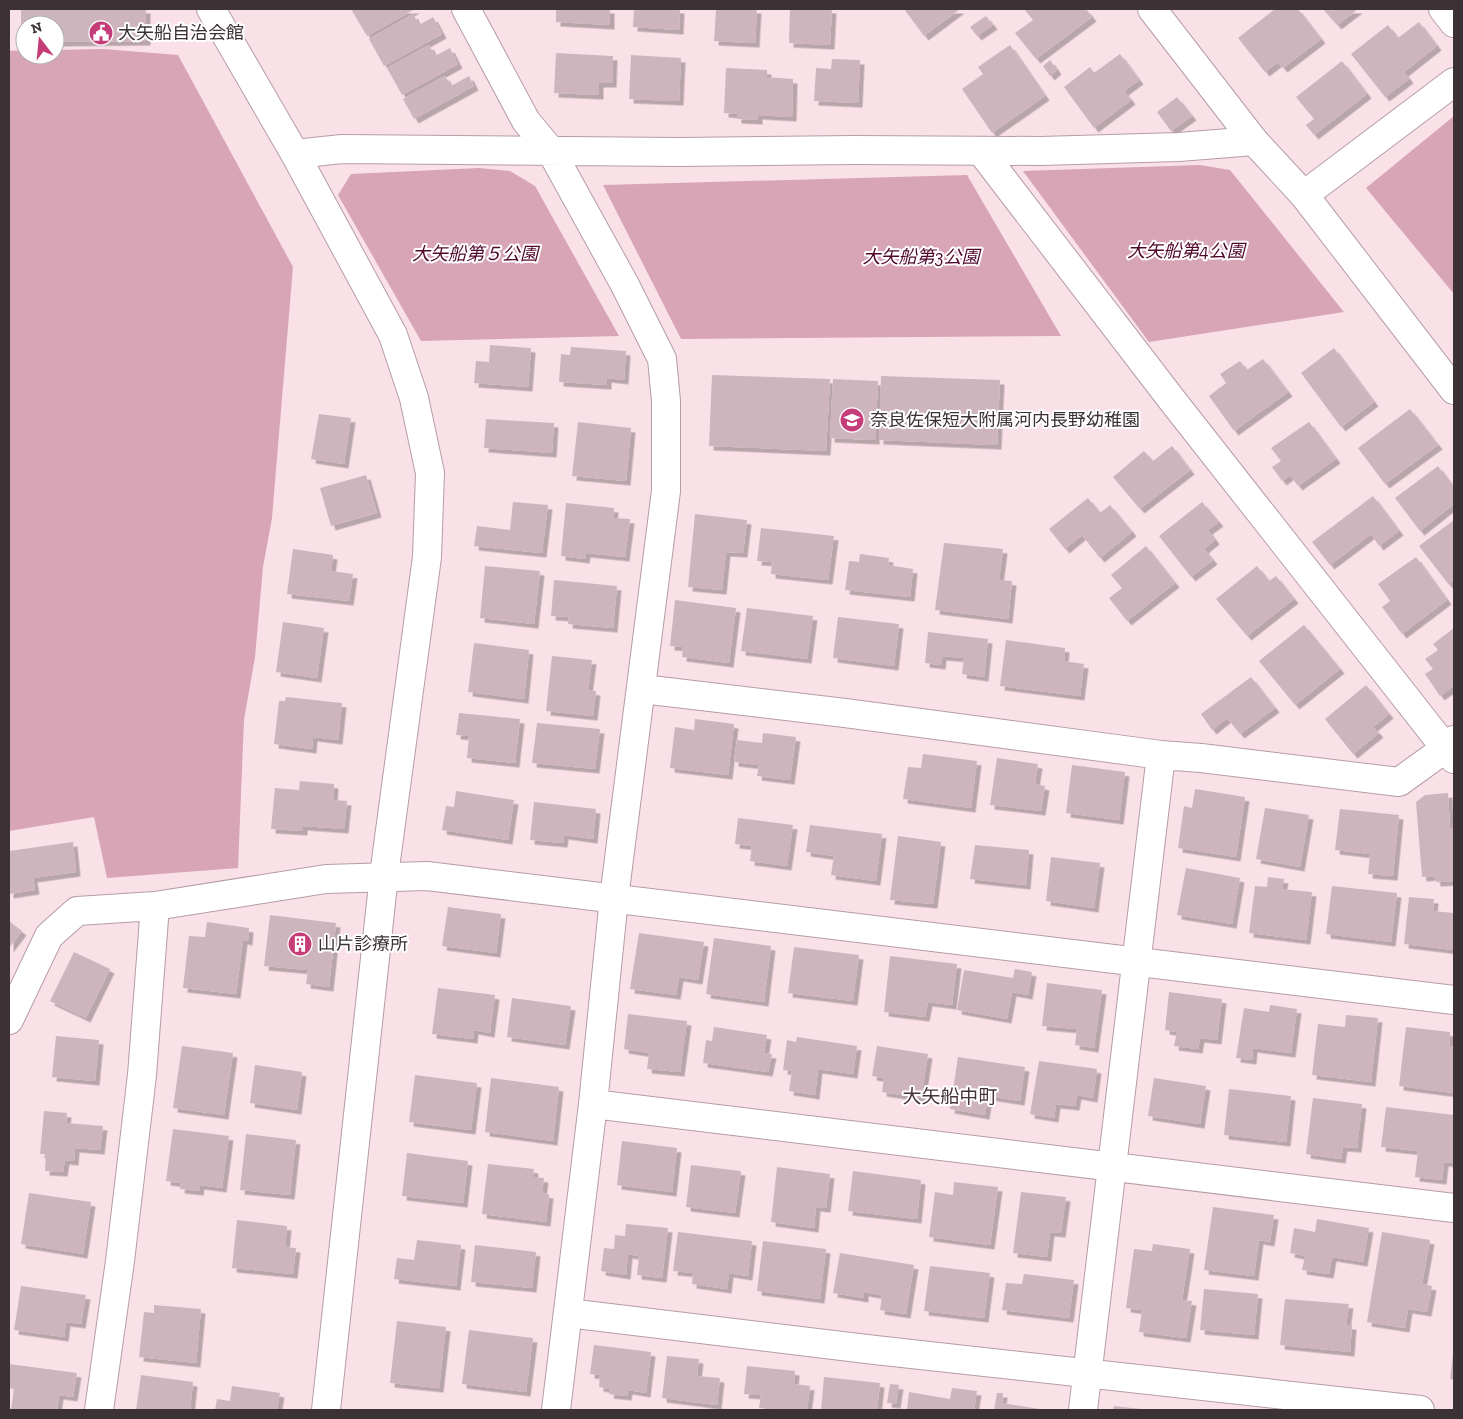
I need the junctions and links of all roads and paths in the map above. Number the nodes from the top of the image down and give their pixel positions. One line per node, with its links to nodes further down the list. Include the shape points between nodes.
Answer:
1 (211, 9): 10 (street)
2 (466, 9): 9 (street, via 526,121)
3 (1152, 9): 7 (street)
4 (1443, 9): 5 (street)
5 (1454, 23)
6 (1454, 82): 11 (street)
7 (1254, 141): 8 (street, via 1169,148); 11 (street)
8 (981, 151): 9 (street); 14 (street, via 1172,400)
9 (551, 152): 10 (street, via 342,149); 13 (street, via 662,359 666,401 666,492)
10 (296, 154): 16 (street, via 393,335 414,398 430,472 427,557)
11 (1304, 195): 12 (street)
12 (1454, 390)
13 (642, 690): 15 (street); 17 (street)
14 (1452, 749): 15 (street, via 1399,782)
15 (1161, 755): 19 (street)
16 (384, 875): 17 (street, via 427,876); 18 (street, via 326,879); 28 (street)
17 (614, 898): 19 (street); 22 (street)
18 (155, 906): 21 (street, via 77,911 49,936); 27 (street, via 142,1075)
19 (1136, 961): 20 (street); 23 (street)
20 (1454, 1000)
21 (9, 1020)
22 (592, 1104): 23 (street); 25 (street)
23 (1113, 1167): 24 (street); 26 (street)
24 (1454, 1208)
25 (568, 1313): 26 (street); 29 (street)
26 (1088, 1372): 30 (street); 31 (street)
27 (99, 1410)
28 (326, 1410)
29 (556, 1410)
30 (1083, 1410)
31 (1420, 1410)

